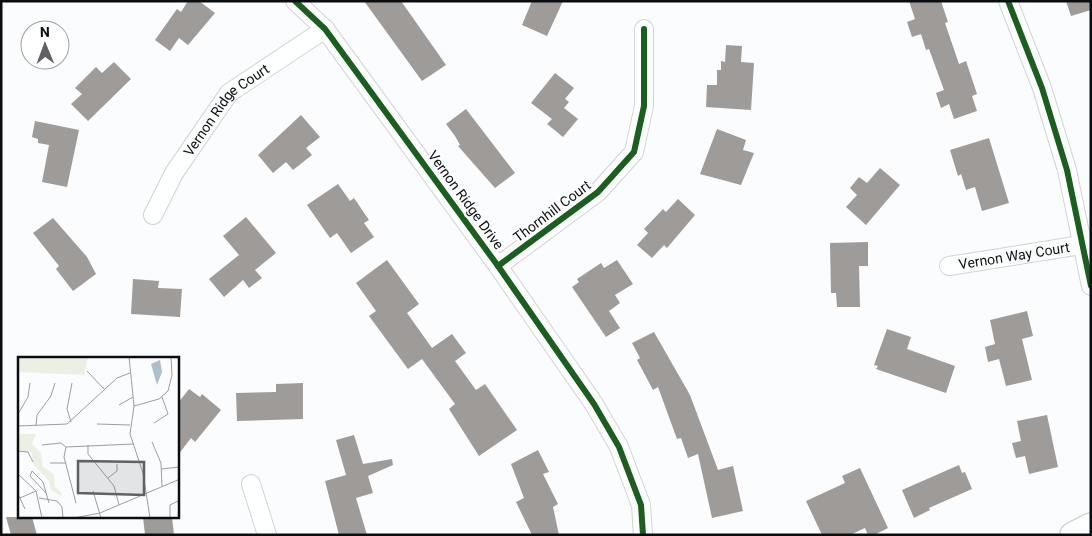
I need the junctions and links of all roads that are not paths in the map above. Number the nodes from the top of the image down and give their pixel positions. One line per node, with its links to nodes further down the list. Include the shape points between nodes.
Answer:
1 (295, 1): 3 (street, Vernon Ridge Drive)
2 (1008, 1): 6 (street, via 1042,88 1067,170)
3 (325, 29): 5 (street, Vernon Ridge Court, via 229,93 174,173); 7 (street, Vernon Ridge Drive)
4 (644, 29): 7 (street, Thornhill Court, via 644,106 634,152 598,192)
5 (153, 215)
6 (1081, 244): 8 (street, Vernon Way Court); 9 (street)
7 (498, 266): 13 (street, Vernon Ridge Drive, via 594,404 619,447 641,504)
8 (949, 266)
9 (1091, 286)
10 (251, 484): 12 (street)
11 (1091, 526): 14 (main road)
12 (267, 535)
13 (643, 535)
14 (1073, 535)

